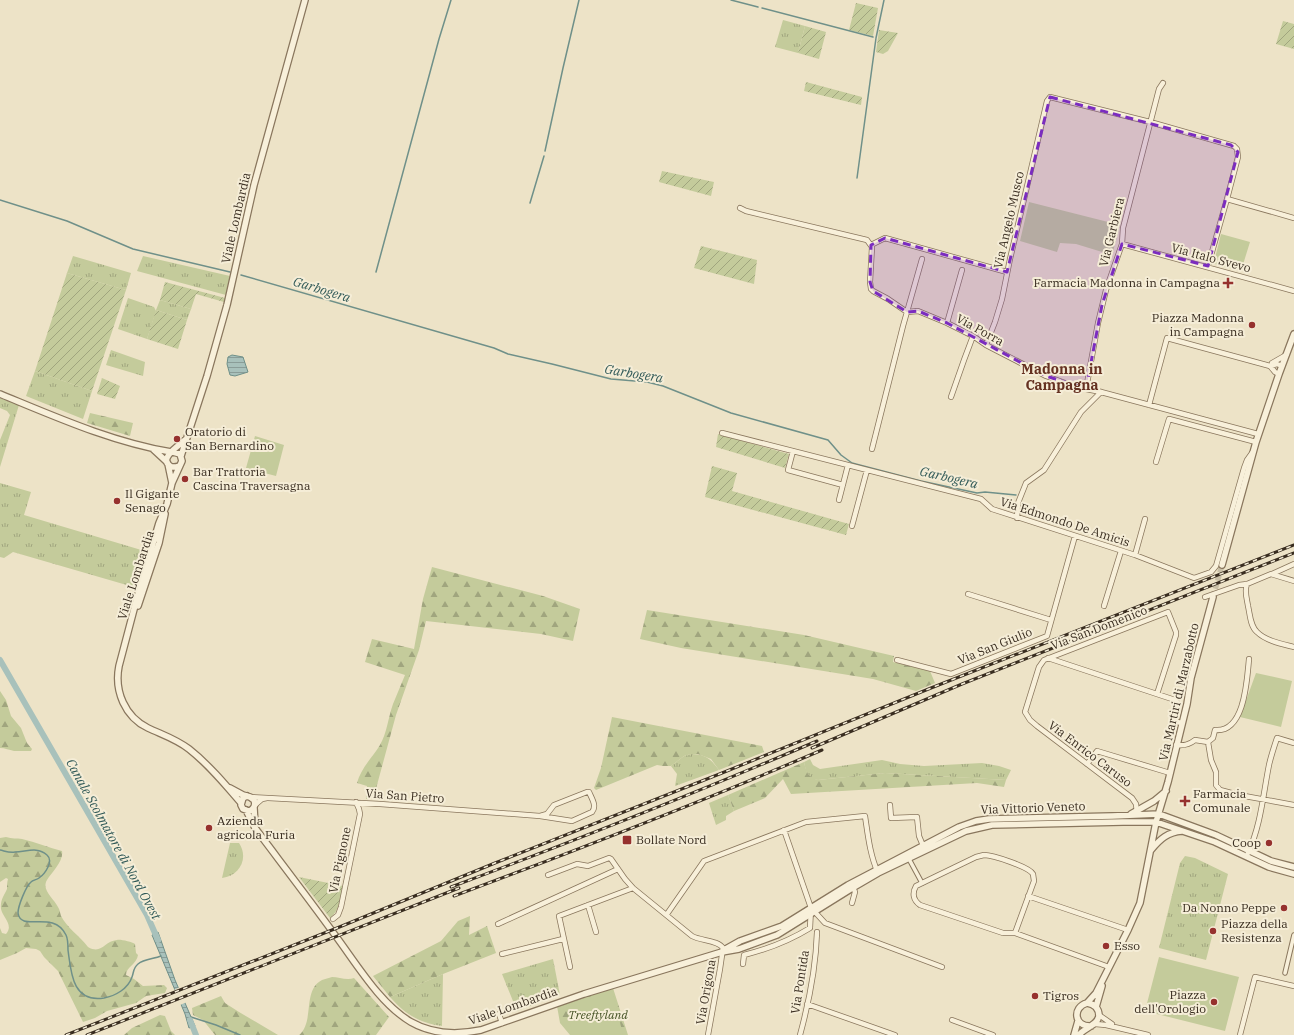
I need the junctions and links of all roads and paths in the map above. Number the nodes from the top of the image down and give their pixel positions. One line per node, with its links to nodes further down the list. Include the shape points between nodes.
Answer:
1 (305, 0): 30 (street, Viale Lombardia, via 254,185 227,305)
2 (1163, 83): 3 (street, Via Garbiera)
3 (1150, 122): 4 (street, via 1236,147 1238,158); 7 (street, Via Garbiera); 12 (street, Via Angelo Musco, via 1052,96 1048,98)
4 (1227, 199): 6 (street); 10 (street)
5 (740, 208): 8 (street, via 864,239)
6 (1294, 218)
7 (1122, 244): 10 (street, Via Italo Svevo); 23 (street, Via Garbiera, via 1102,305)
8 (871, 245): 12 (street, via 885,238); 14 (street, Via Porra, via 871,289)
9 (922, 259): 14 (street)
10 (1208, 266): 13 (street, Via Italo Svevo)
11 (962, 270): 15 (street)
12 (1007, 272): 18 (street, Via Angelo Musco, via 1000,305)
13 (1294, 291)
14 (907, 312): 15 (street, Via Porra, via 918,312); 32 (street)
15 (947, 323): 17 (street, Via Porra)
16 (1294, 334): 19 (street)
17 (973, 336): 18 (street, Via Porra); 26 (street)
18 (986, 345): 23 (street, Via Porra, via 1046,376)
19 (1286, 355): 20 (street); 21 (street)
20 (1269, 366): 21 (street); 22 (street); 27 (street, via 1167,338)
21 (1282, 366): 22 (street)
22 (1279, 374): 29 (street)
23 (1086, 389): 24 (street, Via Porra)
24 (1101, 392): 27 (street, Via Porra); 46 (street, via 1076,419 1044,470 1026,482 1018,503)
25 (0, 394): 33 (street, via 84,428)
26 (951, 397)
27 (1149, 405): 29 (street, Via Porra)
28 (722, 433): 34 (street, Via Edmondo De Amicis)
29 (1258, 434): 31 (street)
30 (186, 440): 35 (street, Viale Lombardia); 37 (street, Viale Lombardia)
31 (1256, 442): 36 (street); 38 (street, via 1169,419)
32 (872, 448)
33 (153, 449): 35 (street); 39 (street)
34 (793, 451): 40 (street, Via Edmondo De Amicis); 44 (street, via 788,470)
35 (172, 452): 37 (street, via 178,452); 39 (street, via 167,456)
36 (1253, 452): 51 (street, Via Edmondo De Amicis, via 1244,468 1215,568 1211,572 1191,578); 53 (street)
37 (181, 456): 41 (street, via 182,462)
38 (1156, 462)
39 (167, 463): 41 (street, via 172,467); 43 (street, Viale Lombardia)
40 (848, 465): 42 (street, Via Edmondo De Amicis); 44 (street)
41 (179, 466): 43 (street, Viale Lombardia)
42 (867, 470): 46 (street, Via Edmondo De Amicis, via 981,499 992,509); 48 (street)
43 (172, 483): 74 (street, Viale Lombardia, via 117,674 118,690 128,711 140,723 169,736 189,749)
44 (843, 485): 45 (street)
45 (839, 500)
46 (1017, 518): 49 (street, Via Edmondo De Amicis)
47 (1146, 519): 51 (street)
48 (852, 526)
49 (1075, 536): 50 (street, Via Edmondo De Amicis); 61 (street, Via San Giulio)
50 (1121, 551): 51 (street, Via Edmondo De Amicis); 60 (street)
51 (1135, 555)
52 (1294, 564): 54 (street)
53 (1222, 565)
54 (1271, 574): 55 (street); 56 (street)
55 (1294, 581)
56 (1247, 584): 59 (street); 62 (street, via 1250,615 1257,632 1278,643)
57 (968, 594): 61 (street)
58 (1213, 597): 68 (street, Via Martiri di Marzabotto, via 1191,678)
59 (1205, 598)
60 (1104, 606)
61 (1051, 620): 65 (street, Via San Giulio, via 1047,636 951,674)
62 (1294, 647)
63 (1048, 658): 66 (street); 66 (street, Via San Domenico, via 1168,612 1176,635); 67 (street, Via San Domenico, via 1039,667)
64 (1248, 659): 69 (street, via 1243,704 1233,722 1225,730 1215,730 1213,738)
65 (897, 660)
66 (1157, 694): 68 (street, via 1176,701 1174,717 1176,722)
67 (1025, 712): 72 (street, Via Enrico Caruso, via 1034,723)
68 (1182, 723): 71 (street, Via Martiri di Marzabotto)
69 (1208, 742): 71 (street, via 1195,740 1183,746); 78 (street, via 1216,772 1216,785 1220,790)
70 (1294, 743): 78 (street, via 1277,738 1269,764)
71 (1176, 745): 73 (street, Via Martiri di Marzabotto)
72 (1087, 764): 73 (street, via 1097,751); 85 (street, Via Enrico Caruso, via 1135,800)
73 (1170, 774): 75 (street, Via Martiri di Marzabotto)
74 (224, 784): 76 (street, Viale Lombardia); 80 (street, Viale Lombardia)
75 (1166, 791): 85 (street); 86 (street, Via Martiri di Marzabotto)
76 (248, 797): 77 (street, Via San Pietro); 80 (street, via 243,798); 83 (street, via 254,800)
77 (269, 797): 79 (street, Via San Pietro); 83 (street)
78 (1263, 800): 82 (street); 94 (street, via 1255,838)
79 (356, 802): 87 (street, Via San Pietro); 109 (street, Via Pignone, via 360,814 341,907 338,915)
80 (240, 803): 84 (street)
81 (890, 805): 92 (street, via 891,818 917,816 919,836)
82 (1294, 805)
83 (254, 806): 84 (street, via 249,811); 89 (street)
84 (246, 810): 89 (street, Viale Lombardia)
85 (1137, 813): 86 (street, Via Vittorio Veneto); 92 (street, Via Vittorio Veneto, via 976,821 959,827)
86 (1159, 814): 88 (street, Via Martiri di Marzabotto); 94 (street, Via Vittorio Veneto, via 1216,835)
87 (540, 816): 87 (street, Via San Pietro, via 572,821 592,812 595,805 587,792 554,805 545,815)
88 (1156, 822): 91 (street, Via Vittorio Veneto); 92 (street, Via Vittorio Veneto, via 992,825 966,831); 93 (street, Via Martiri di Marzabotto)
89 (256, 828): 132 (street, Viale Lombardia, via 367,978 395,1011 429,1030 446,1033 471,1033)
90 (784, 830): 98 (street, via 806,822 865,816); 107 (street); 108 (street, via 704,861)
91 (1185, 831): 93 (street, via 1167,834); 94 (street, Via Vittorio Veneto)
92 (924, 848): 95 (street, Via Vittorio Veneto); 98 (street, Via Vittorio Veneto)
93 (1150, 851): 111 (street, Via Martiri di Marzabotto, via 1142,898)
94 (1247, 854): 96 (street, Via Vittorio Veneto); 99 (street, Via Vittorio Veneto, via 1269,867)
95 (909, 859): 98 (street, Via Vittorio Veneto); 101 (street)
96 (1294, 866)
97 (618, 869): 100 (street, via 609,858 588,866 577,864); 103 (street); 110 (street)
98 (877, 871): 102 (street, Via Vittorio Veneto); 107 (street, Via Vittorio Veneto, via 848,885)
99 (1294, 874)
100 (548, 875)
101 (922, 883): 104 (street, via 976,857 988,855 1032,871 1034,878); 114 (street, via 916,886 913,894 916,903 1003,933)
102 (853, 887): 105 (street, via 855,892); 107 (street, Via Vittorio Veneto)
103 (633, 888): 106 (street); 108 (street)
104 (1028, 896): 111 (street); 114 (street)
105 (852, 903)
106 (588, 905): 112 (street); 116 (street, via 559,916)
107 (812, 911): 117 (street, Via Vittorio Veneto, via 769,939); 119 (street, via 810,928 782,943 744,955); 120 (street, via 828,924)
108 (667, 914): 117 (street, via 695,938 721,945)
109 (332, 919)
110 (498, 924)
111 (1128, 930): 122 (street, Via Martiri di Marzabotto)
112 (596, 932)
113 (816, 932): 126 (street, Via Pontida)
114 (1015, 933): 122 (street)
115 (1294, 935): 123 (street)
116 (563, 939): 118 (street); 121 (street)
117 (722, 952): 132 (street, Viale Lombardia, via 584,994); 135 (street, Via Origona)
118 (502, 954)
119 (743, 964)
120 (942, 966)
121 (570, 968)
122 (1108, 969): 125 (street); 127 (street)
123 (1285, 973)
124 (1294, 986): 142 (street, via 1255,977)
125 (1087, 1003): 127 (street); 131 (street, via 1077,1010)
126 (808, 1004): 136 (street, Via Pontida); 137 (street)
127 (1096, 1007): 129 (street)
128 (499, 1014): 132 (street)
129 (1099, 1015): 133 (street); 134 (street)
130 (952, 1020): 138 (street)
131 (1078, 1021): 133 (street, via 1084,1025); 139 (street)
132 (502, 1023)
133 (1093, 1025): 134 (street); 140 (street)
134 (1115, 1026): 141 (street)
135 (708, 1035)
136 (800, 1035)
137 (895, 1035)
138 (993, 1035)
139 (1074, 1035)
140 (1079, 1035)
141 (1148, 1035)
142 (1240, 1035)

